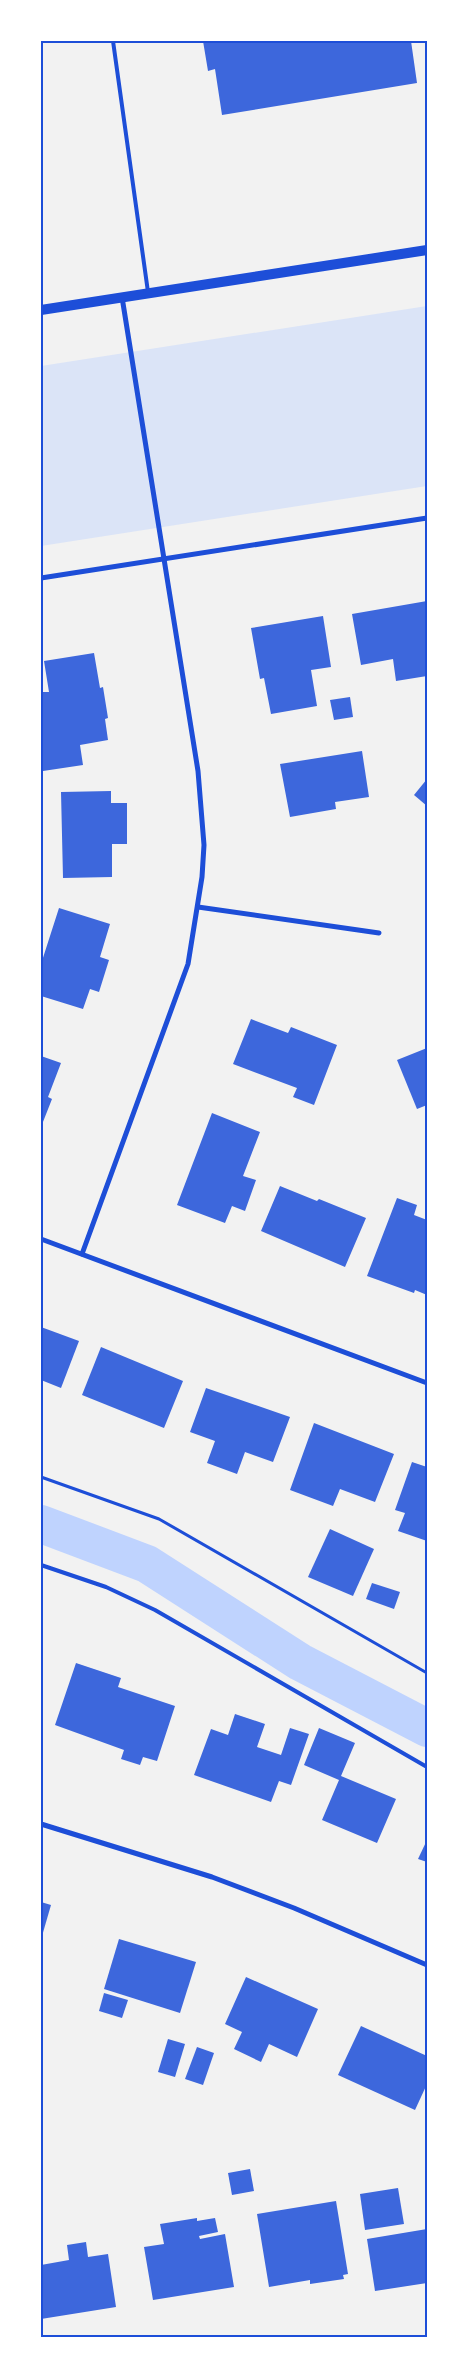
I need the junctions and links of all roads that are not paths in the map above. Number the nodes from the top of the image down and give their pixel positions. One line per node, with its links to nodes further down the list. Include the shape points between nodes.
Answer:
1 (113, 41): 3 (lane)
2 (427, 250): 3 (main road)
3 (148, 293): 4 (main road)
4 (122, 297): 5 (main road); 7 (street)
5 (41, 310)
6 (427, 518): 7 (street)
7 (164, 559): 8 (street); 9 (street, via 202,809 203,861)
8 (41, 578)
9 (198, 908): 10 (street); 12 (street, via 180,991)
10 (379, 933)
11 (41, 1239): 12 (street)
12 (82, 1254): 13 (street)
13 (427, 1383)
14 (41, 1565): 15 (lane, via 106,1587 155,1610)
15 (427, 1767)
16 (41, 1824): 17 (street, via 212,1877)
17 (427, 1965)

